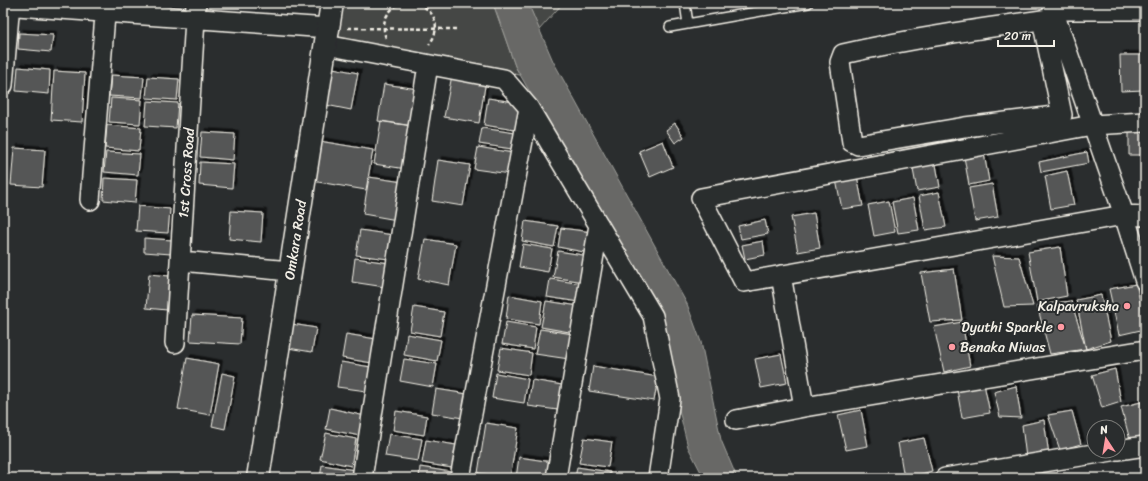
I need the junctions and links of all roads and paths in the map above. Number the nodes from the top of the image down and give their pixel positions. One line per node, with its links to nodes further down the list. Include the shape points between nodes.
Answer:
1 (332, 3): 17 (street, Omkara Road)
2 (402, 3): 14 (path, via 388,13)
3 (418, 3): 15 (path, via 431,13)
4 (685, 3): 12 (lane)
5 (808, 3): 7 (lane)
6 (8, 5): 8 (street); 20 (street)
7 (782, 5): 12 (lane)
8 (106, 8): 10 (street); 24 (street)
9 (1145, 10): 11 (street)
10 (196, 11): 17 (street); 28 (street, 1st Cross Road)
11 (1049, 13): 11 (street, via 843,54 840,62 852,142 858,145 965,127 1062,115); 23 (street)
12 (688, 24): 13 (lane)
13 (670, 27)
14 (384, 28): 15 (path); 17 (path); 18 (path)
15 (436, 28): 16 (path); 19 (path)
16 (456, 29)
17 (327, 37): 19 (street); 29 (street, Omkara Road)
18 (388, 41)
19 (427, 56): 21 (street, via 504,79); 40 (street)
20 (3, 85)
21 (529, 108): 27 (street); 41 (street)
22 (1145, 122): 23 (street)
23 (1092, 125): 25 (street); 30 (street, via 701,198 744,282)
24 (90, 200)
25 (1124, 215): 26 (street); 30 (street); 31 (street)
26 (1145, 216)
27 (599, 225): 42 (street); 43 (street, via 653,316 670,399)
28 (181, 261): 29 (street); 32 (street, 1st Cross Road)
29 (290, 271): 39 (street, Omkara Road)
30 (781, 276): 34 (street)
31 (1145, 281)
32 (175, 342)
33 (1145, 350): 34 (street)
34 (804, 407): 35 (street)
35 (736, 420)
36 (1145, 446): 37 (street)
37 (1126, 449)
38 (1086, 455): 44 (street)
39 (258, 478)
40 (362, 478)
41 (460, 478)
42 (556, 478)
43 (658, 478)
44 (945, 478)

